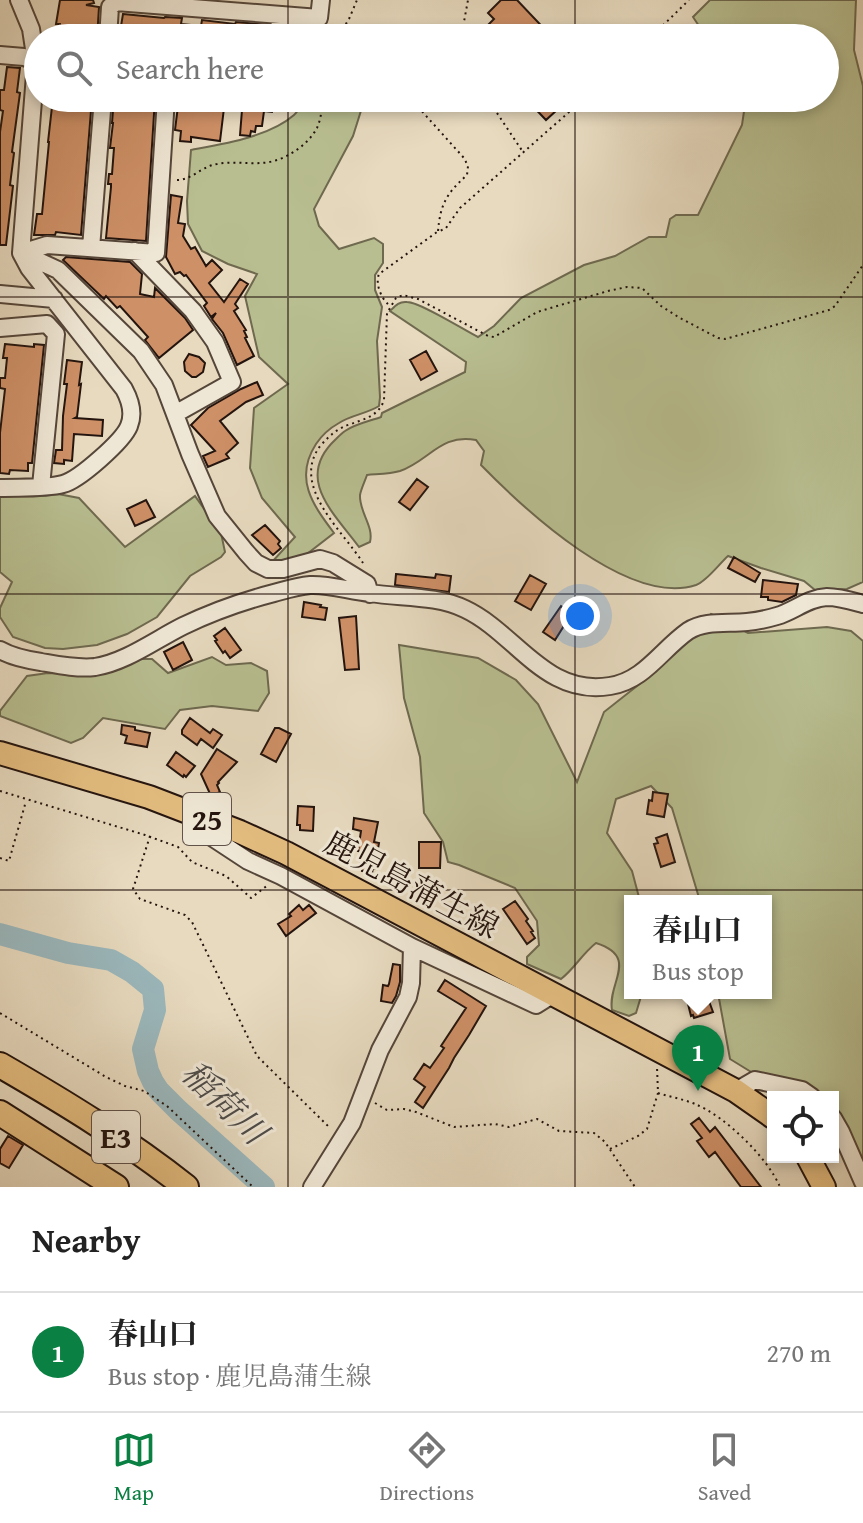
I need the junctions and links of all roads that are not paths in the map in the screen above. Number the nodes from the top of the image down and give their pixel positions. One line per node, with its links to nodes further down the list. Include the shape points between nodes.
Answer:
1 (19, 0): 5 (street)
2 (321, 0): 4 (street, via 319,18)
3 (231, 5): 4 (street); 6 (street, via 116,2 110,7)
4 (280, 15): 7 (street)
5 (29, 24)
6 (109, 24)
7 (280, 24)
8 (0, 55): 9 (street)
9 (24, 57)
10 (33, 112): 15 (street)
11 (102, 112): 13 (street)
12 (165, 112): 14 (street, via 156,253)
13 (91, 248): 14 (street); 15 (street, via 47,245)
14 (135, 251): 19 (street, via 193,311 215,342 232,382)
15 (21, 253): 17 (street); 19 (street, via 58,270 141,351 164,385)
16 (0, 294): 17 (street)
17 (54, 299): 20 (street, via 124,389 131,417 123,435 84,473 64,484)
18 (0, 328): 20 (street, via 47,324 56,334)
19 (175, 414): 22 (street, via 217,516 256,563 277,570 320,559)
20 (41, 486): 21 (street)
21 (0, 488)
22 (368, 589): 23 (street, via 447,601 466,609 545,671 592,688 622,684 642,673 697,626 766,619 813,599); 24 (street, via 310,585 239,602 94,667 29,660)
23 (863, 604)
24 (0, 650)
25 (0, 753): 26 (main road, 鹿児島蒲生線 / 25)
26 (204, 818): 27 (street, via 210,836 248,861); 28 (main road, 鹿児島蒲生線 / 25, via 286,853)
27 (412, 947): 28 (street, via 536,1005); 39 (street, via 408,997 380,1050 352,1123)
28 (552, 995): 30 (main road, 鹿児島蒲生線 / 25)
29 (0, 1065): 38 (highway, E3)
30 (736, 1091): 31 (street, via 755,1080); 33 (main road, 鹿児島蒲生線 / 25)
31 (803, 1091)
32 (0, 1113): 37 (highway, E3)
33 (767, 1113)
34 (839, 1128): 36 (street)
35 (812, 1163): 40 (main road)
36 (863, 1182)
37 (116, 1187)
38 (186, 1187)
39 (312, 1187)
40 (824, 1187)

